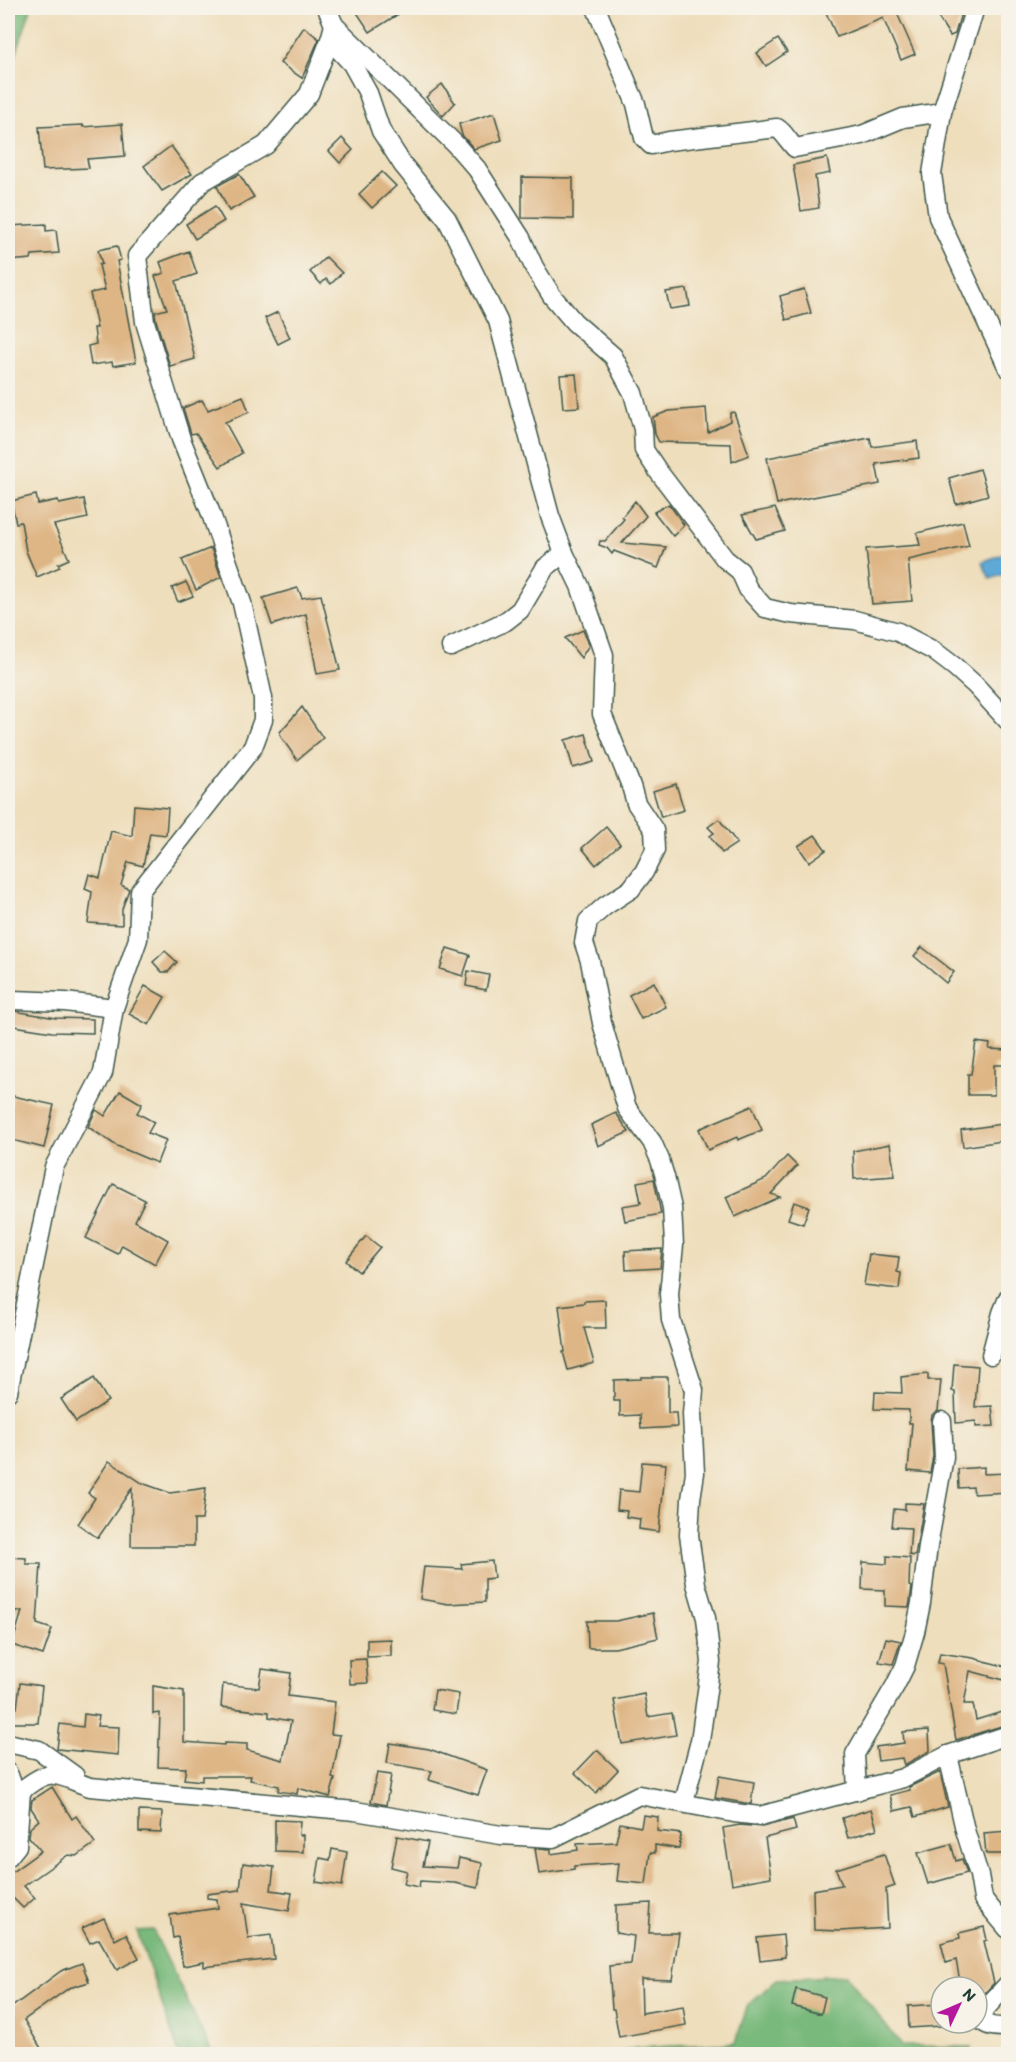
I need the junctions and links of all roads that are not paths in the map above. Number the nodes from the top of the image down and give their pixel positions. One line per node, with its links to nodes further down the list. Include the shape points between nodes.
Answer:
1 (327, 8): 4 (street)
2 (596, 8): 5 (street, via 636,104 644,138 651,145 777,128 795,148 862,135 903,118)
3 (975, 8): 5 (street)
4 (332, 33): 7 (street, via 363,84 381,131 447,219 498,321 550,516); 9 (street, via 455,144 477,169 552,296 574,322 613,356 633,393 644,450 653,464 765,608 855,620 898,632 955,667); 11 (street, via 309,94 267,145 202,182 137,256 148,332 181,439 242,603 263,698 263,720 253,747 140,891 138,939)
5 (942, 112): 6 (street, via 932,174 938,217)
6 (1008, 368)
7 (564, 553): 8 (street, via 544,568 520,610); 23 (street, via 604,655 602,714 636,803 654,830 655,850 644,872 631,889 588,921 584,943 627,1108 652,1142 665,1177 674,1245 669,1294 671,1320 694,1390 695,1473 689,1535 711,1662 700,1741)
8 (452, 647)
9 (1008, 722)
10 (8, 997): 11 (street)
11 (114, 1008): 14 (street, via 103,1073 54,1167)
12 (1008, 1298): 13 (street)
13 (991, 1355)
14 (8, 1392)
15 (942, 1421): 21 (street, via 944,1457 915,1632 905,1666 855,1754)
16 (1008, 1735): 18 (street)
17 (8, 1743): 20 (street, via 39,1750)
18 (948, 1755): 21 (street, via 903,1778); 25 (street, via 983,1899)
19 (8, 1773): 22 (street)
20 (90, 1787): 22 (street, via 51,1773 21,1791); 23 (street, via 355,1812 501,1835 554,1838 639,1795)
21 (857, 1791): 23 (street, via 760,1816)
22 (19, 1802): 24 (street, via 17,1846)
23 (684, 1802)
24 (8, 1857)
25 (1008, 1929)
26 (1008, 1984): 27 (street, via 980,2019 984,2024)
27 (1008, 2027)

